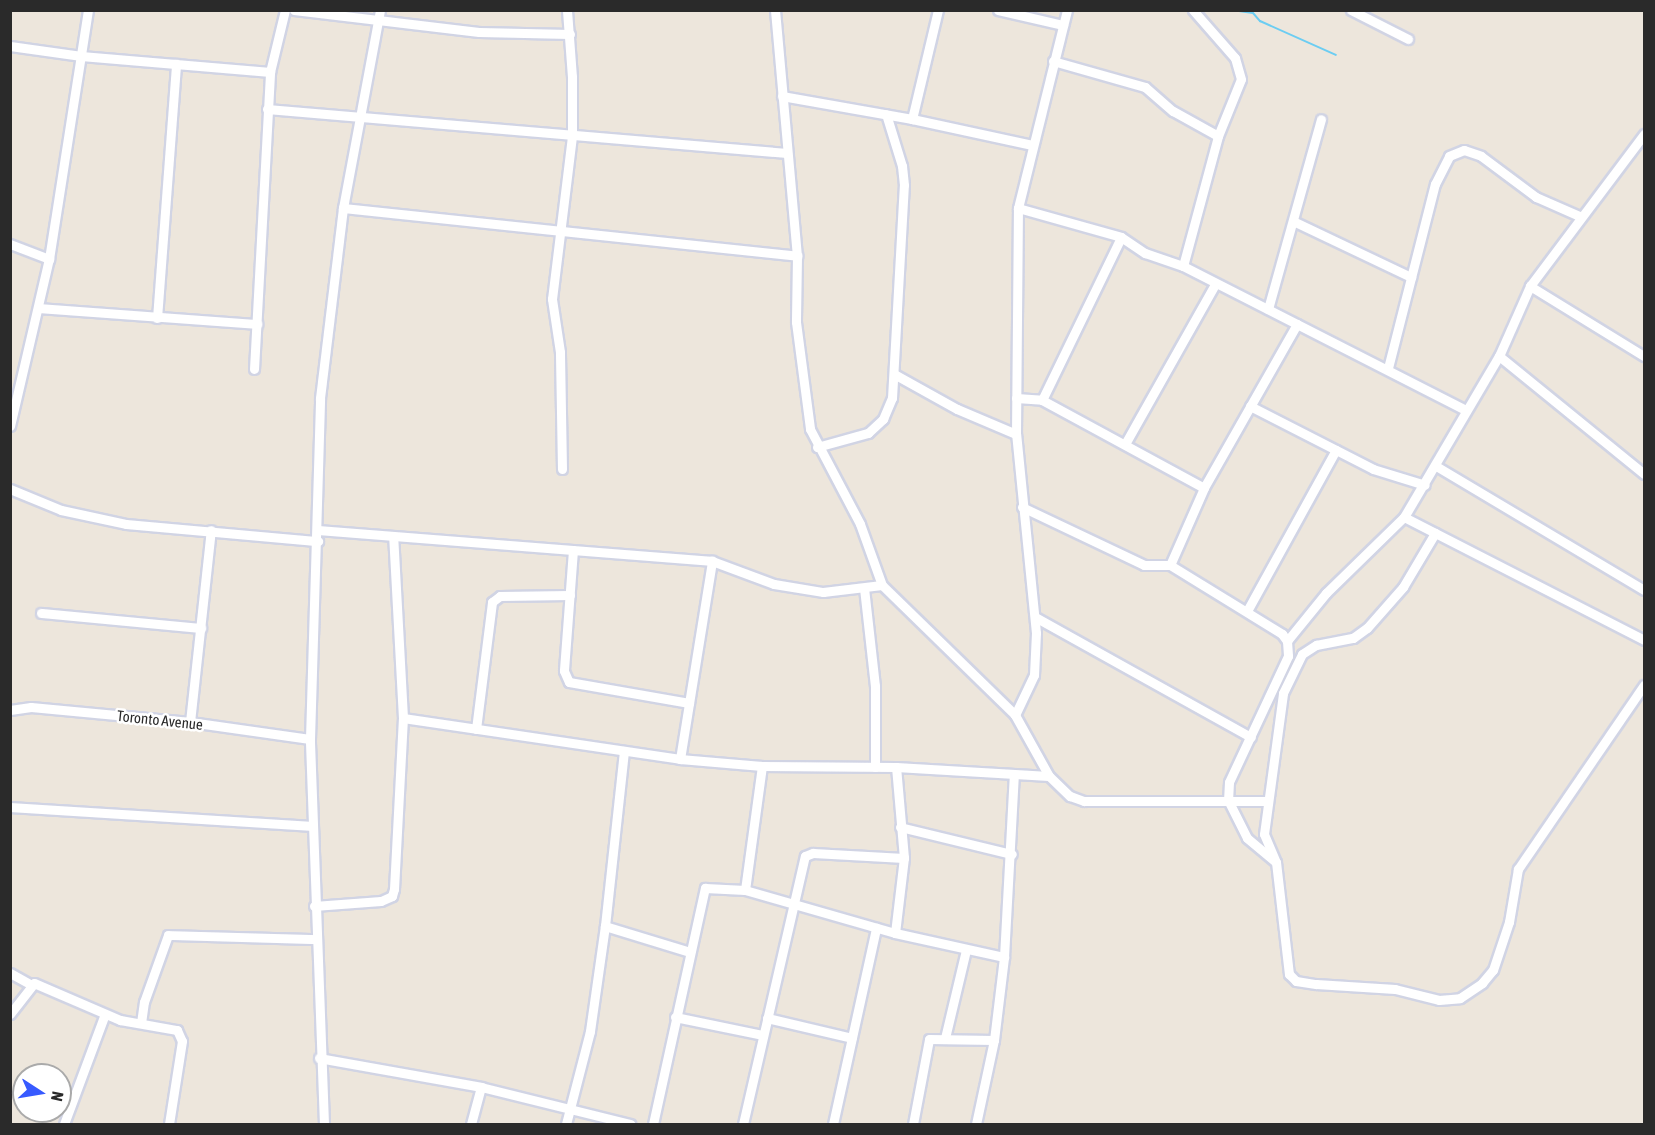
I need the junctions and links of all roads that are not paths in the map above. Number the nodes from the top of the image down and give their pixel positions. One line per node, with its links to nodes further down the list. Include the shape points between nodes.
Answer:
1 (88, 10): 17 (street)
2 (285, 10): 20 (street)
3 (294, 10): 12 (street)
4 (380, 10): 12 (street)
5 (567, 10): 14 (street)
6 (775, 10): 21 (street)
7 (938, 10): 25 (street)
8 (998, 10): 13 (street)
9 (1067, 10): 13 (street)
10 (1193, 10): 29 (street, via 1206,20 1239,68 1241,80)
11 (1351, 10): 15 (street)
12 (377, 22): 14 (street, via 479,32); 24 (street)
13 (1063, 25): 18 (street)
14 (570, 34): 28 (street)
15 (1408, 39)
16 (10, 46): 17 (street)
17 (81, 56): 19 (street); 40 (street)
18 (1053, 61): 29 (street, via 1144,87 1173,111); 30 (street)
19 (176, 64): 20 (street); 47 (street)
20 (270, 72): 22 (street)
21 (782, 96): 23 (street); 31 (street)
22 (267, 109): 24 (street); 48 (street)
23 (886, 114): 25 (street); 54 (street, via 904,185)
24 (357, 118): 28 (street); 32 (street)
25 (912, 119): 30 (street)
26 (1321, 119): 35 (street)
27 (1644, 134): 34 (street)
28 (572, 136): 31 (street); 36 (street)
29 (1218, 136): 41 (street)
30 (1032, 145): 33 (street)
31 (787, 153): 39 (street)
32 (343, 208): 36 (street); 73 (street, via 320,398)
33 (1018, 208): 37 (street); 55 (street)
34 (1580, 216): 42 (street, via 1536,197 1481,156 1464,150 1449,156 1435,184); 44 (street)
35 (1293, 222): 42 (street); 46 (street)
36 (562, 229): 39 (street); 65 (street, via 552,299 560,351)
37 (1121, 237): 41 (street, via 1145,253); 56 (street)
38 (10, 244): 40 (street)
39 (797, 256): 62 (street, via 798,340 810,429)
40 (50, 259): 45 (street)
41 (1183, 266): 43 (street)
42 (1411, 277): 52 (street)
43 (1215, 284): 46 (street); 61 (street)
44 (1530, 286): 50 (street); 51 (street)
45 (39, 308): 47 (street); 59 (street)
46 (1268, 309): 49 (street)
47 (157, 318): 48 (street)
48 (257, 324): 53 (street)
49 (1297, 324): 52 (street); 57 (street)
50 (1499, 356): 58 (street); 66 (street)
51 (1644, 356)
52 (1388, 368): 58 (street)
53 (254, 369)
54 (894, 374): 60 (street, via 957,409); 62 (street, via 889,410 868,433)
55 (1016, 398): 56 (street); 60 (street)
56 (1042, 400): 61 (street)
57 (1250, 406): 63 (street); 68 (street)
58 (1466, 410): 64 (street)
59 (10, 426)
60 (1016, 434): 70 (street)
61 (1125, 444): 68 (street)
62 (817, 447): 80 (street, via 860,524)
63 (1336, 450): 67 (street, via 1373,469); 84 (street)
64 (1436, 466): 67 (street); 82 (street)
65 (562, 469)
66 (1644, 474)
67 (1425, 485): 71 (street)
68 (1204, 488): 79 (street)
69 (10, 489): 72 (street, via 61,510 126,524)
70 (1022, 507): 79 (street, via 1144,565); 86 (street)
71 (1404, 517): 74 (street); 89 (street, via 1326,593)
72 (211, 530): 76 (street); 87 (street)
73 (319, 530): 75 (street); 76 (street)
74 (1435, 532): 88 (street); 107 (street, via 1403,587 1367,628 1353,638 1316,645 1302,654 1283,693)
75 (393, 536): 77 (street); 94 (street)
76 (318, 541): 98 (street)
77 (573, 550): 78 (street); 83 (street)
78 (712, 561): 81 (street, via 792,588 823,592); 91 (street)
79 (1170, 565): 84 (street)
80 (882, 585): 81 (street); 93 (street)
81 (864, 588): 102 (street, via 875,686)
82 (1644, 590)
83 (570, 595): 91 (street, via 564,671 569,682); 96 (street, via 500,596 492,602)
84 (1247, 611): 89 (street)
85 (41, 613): 87 (street)
86 (1035, 616): 93 (street, via 1034,675); 97 (street)
87 (201, 628): 95 (street)
88 (1644, 640)
89 (1287, 641): 97 (street, via 1288,656)
90 (1644, 686): 113 (street, via 1518,869 1509,922 1493,970 1460,998 1439,1000 1395,989 1296,981 1289,974)
91 (689, 703): 100 (street)
92 (10, 710): 95 (street, Toronto Avenue, via 40,708)
93 (1015, 715): 105 (street)
94 (403, 718): 96 (street); 115 (street, via 392,896 381,901)
95 (190, 722): 98 (street, Toronto Avenue)
96 (476, 729): 99 (street)
97 (1251, 737): 106 (street, via 1229,782)
98 (310, 739): 109 (street)
99 (624, 751): 100 (street); 117 (street)
100 (680, 759): 101 (street)
101 (762, 766): 102 (street); 114 (street)
102 (875, 767): 103 (street)
103 (896, 767): 104 (street); 110 (street)
104 (1014, 775): 105 (street); 111 (street)
105 (1049, 776): 106 (street, via 1070,796 1084,801)
106 (1228, 800): 107 (street); 113 (street, via 1247,838)
107 (1267, 801): 113 (street, via 1264,834)
108 (10, 807): 109 (street)
109 (312, 826): 115 (street)
110 (900, 827): 111 (street); 112 (street)
111 (1012, 854): 123 (street)
112 (904, 858): 116 (street, via 809,854 803,861); 119 (street)
113 (1276, 862)
114 (745, 890): 116 (street); 122 (street, via 703,891)
115 (314, 906): 120 (street)
116 (791, 906): 118 (street); 129 (street)
117 (605, 926): 122 (street); 137 (street, via 590,1031)
118 (876, 928): 119 (street); 132 (street)
119 (895, 933): 121 (street)
120 (315, 939): 130 (street, via 168,935 144,1002); 135 (street)
121 (966, 950): 123 (street); 133 (street)
122 (690, 952): 128 (street)
123 (1004, 957): 134 (street)
124 (10, 973): 125 (street)
125 (30, 984): 126 (street); 127 (street)
126 (10, 1014)
127 (105, 1014): 130 (street); 138 (street)
128 (675, 1017): 131 (street); 144 (street)
129 (767, 1018): 131 (street); 132 (street)
130 (141, 1023): 139 (street, via 177,1030 182,1041)
131 (763, 1035): 145 (street)
132 (852, 1038): 146 (street)
133 (945, 1038): 134 (street); 147 (street, via 925,1043)
134 (994, 1040): 148 (street)
135 (319, 1058): 136 (street); 140 (street)
136 (481, 1087): 137 (street); 141 (street)
137 (570, 1109): 142 (street); 143 (street)
138 (64, 1125)
139 (169, 1125)
140 (324, 1125)
141 (471, 1125)
142 (566, 1125)
143 (630, 1125)
144 (653, 1125)
145 (743, 1125)
146 (833, 1125)
147 (913, 1125)
148 (976, 1125)

